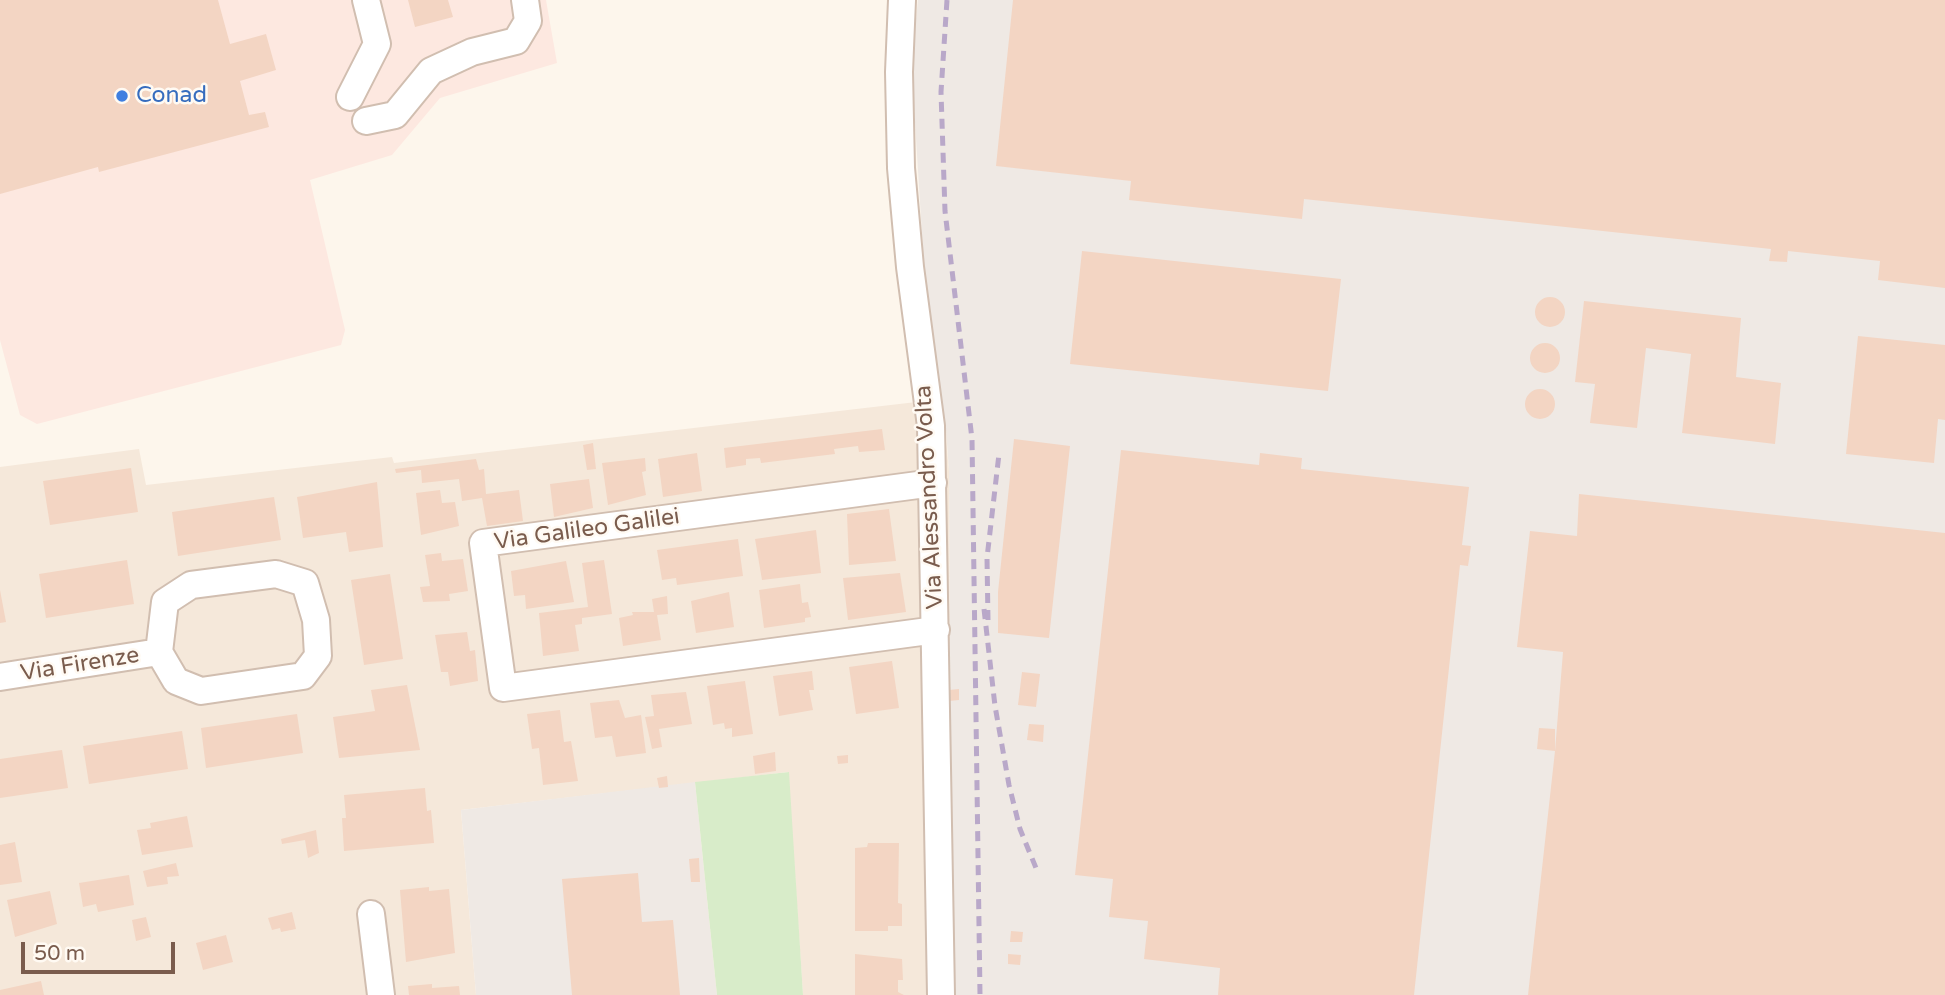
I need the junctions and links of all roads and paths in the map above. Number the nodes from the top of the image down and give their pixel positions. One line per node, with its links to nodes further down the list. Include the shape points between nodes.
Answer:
1 (366, 0): 4 (street, via 377,44)
2 (525, 0): 5 (street, via 528,21 516,41 472,52 430,71 395,115)
3 (902, 0): 6 (street, Via Alessandro Volta, via 898,72 901,168 931,426)
4 (350, 97)
5 (366, 121)
6 (933, 483): 7 (street, Via Alessandro Volta); 7 (street, Via Galileo Galilei, via 483,543 503,688)
7 (936, 629): 12 (street, Via Alessandro Volta)
8 (159, 652): 8 (street, Via Firenze, via 176,681 201,691 303,676 318,656 316,620 305,583 276,574 191,584 165,602); 9 (street, Via Firenze)
9 (0, 677)
10 (371, 914): 11 (street)
11 (381, 995)
12 (942, 995)

